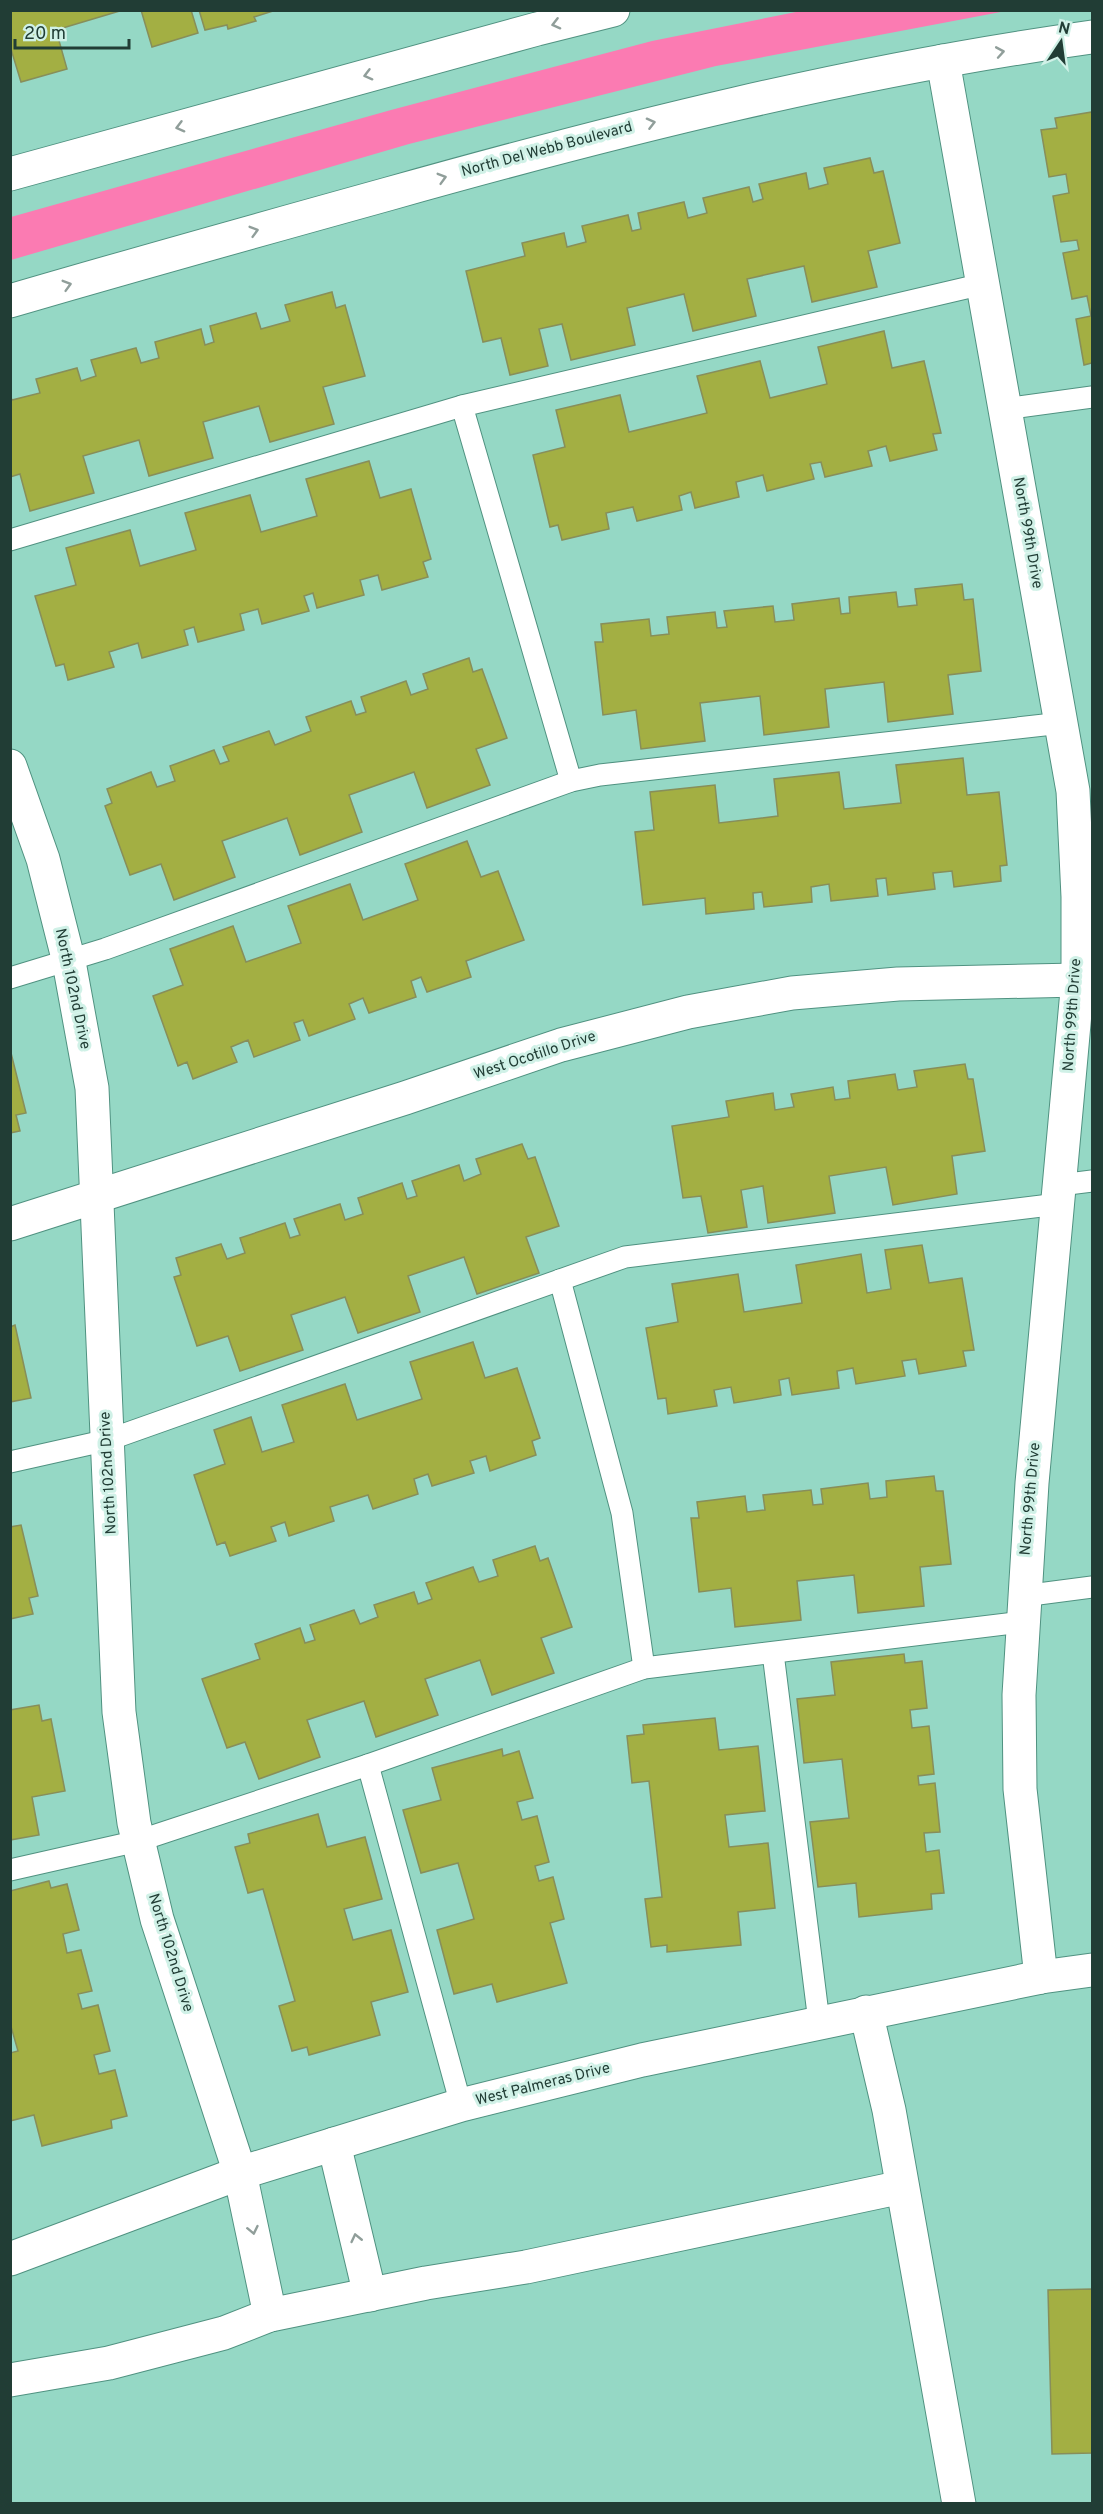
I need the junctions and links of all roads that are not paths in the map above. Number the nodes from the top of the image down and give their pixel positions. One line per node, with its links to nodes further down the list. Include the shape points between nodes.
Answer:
1 (613, 10): 4 (street, one-way to 4)
2 (1092, 37): 3 (street, North Del Webb Boulevard, one-way to 2)
3 (943, 61): 5 (street, North 99th Drive); 6 (street, North Del Webb Boulevard, one-way to 3, via 605,135)
4 (10, 174)
5 (983, 284): 8 (lane); 9 (street, North 99th Drive)
6 (10, 301)
7 (1092, 397): 9 (lane)
8 (462, 406): 10 (lane); 13 (lane)
9 (1004, 409): 11 (street, North 99th Drive)
10 (10, 540)
11 (1062, 723): 13 (lane, via 600,775); 14 (street, North 99th Drive)
12 (10, 766): 15 (street, North 102nd Drive, via 43,859)
13 (571, 782): 15 (lane)
14 (1083, 791): 17 (street, North 99th Drive)
15 (69, 962): 16 (lane); 20 (street, North 102nd Drive, via 92,1088)
16 (10, 978)
17 (1078, 980): 19 (street, North 99th Drive); 20 (street, West Ocotillo Drive, via 874,986 792,993 688,1012 561,1045)
18 (1092, 1181): 19 (lane)
19 (1059, 1194): 22 (lane, via 625,1257); 26 (street, North 99th Drive)
20 (96, 1197): 21 (street, West Ocotillo Drive); 23 (street, North 102nd Drive)
21 (10, 1224)
22 (560, 1280): 23 (lane); 28 (lane, via 622,1513)
23 (108, 1440): 24 (lane); 30 (street, North 102nd Drive, via 119,1712)
24 (10, 1462)
25 (1092, 1587): 26 (lane)
26 (1023, 1609): 27 (lane); 33 (street, North 99th Drive, via 1020,1790)
27 (773, 1653): 28 (lane); 35 (lane)
28 (644, 1668): 29 (lane)
29 (368, 1765): 30 (lane); 36 (lane)
30 (138, 1841): 31 (lane); 38 (street, North 102nd Drive, via 157,1919)
31 (10, 1870)
32 (1092, 1970): 33 (street, West Palmeras Drive)
33 (1041, 1977): 34 (street, West Palmeras Drive)
34 (866, 2012): 35 (street, West Palmeras Drive); 39 (street)
35 (819, 2022): 36 (street, West Palmeras Drive)
36 (461, 2105): 37 (street, West Palmeras Drive)
37 (334, 2144): 38 (street, West Palmeras Drive); 41 (street, one-way to 37)
38 (240, 2173): 40 (street, West Palmeras Drive); 42 (street, North 102nd Drive, one-way to 42)
39 (902, 2187): 41 (street, via 526,2267); 44 (street)
40 (10, 2259)
41 (370, 2295): 42 (street)
42 (270, 2315): 43 (street, via 224,2333 109,2363)
43 (10, 2380)
44 (959, 2504)

